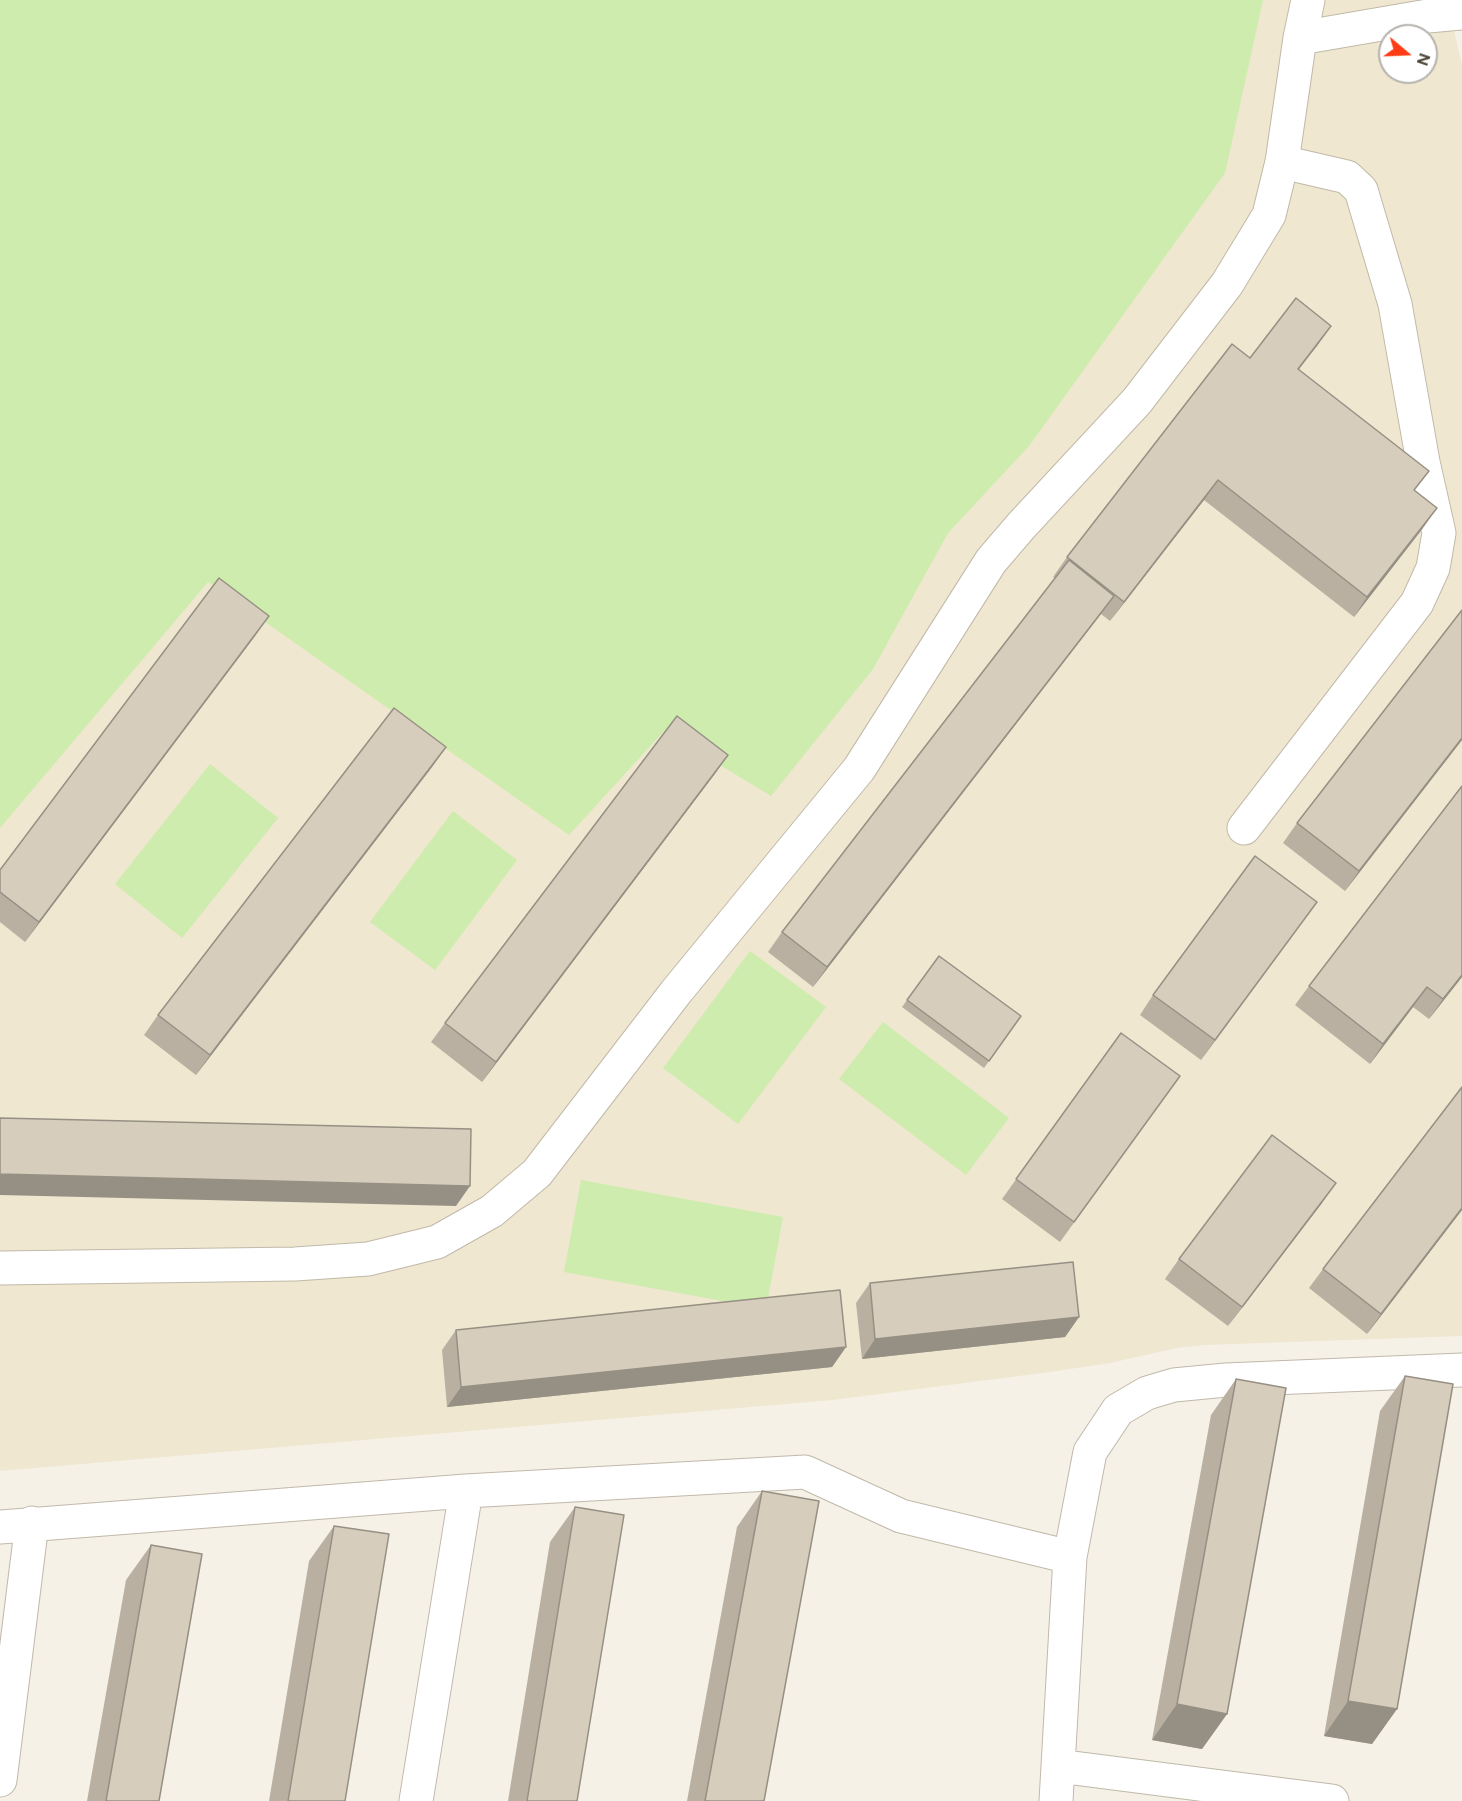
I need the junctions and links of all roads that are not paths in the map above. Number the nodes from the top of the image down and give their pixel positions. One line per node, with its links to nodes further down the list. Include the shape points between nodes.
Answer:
1 (1308, 0): 3 (lane)
2 (1462, 13): 3 (lane)
3 (1300, 38): 4 (lane)
4 (1282, 162): 5 (lane, via 1347,177 1361,190 1395,304 1439,533 1433,568 1417,603); 6 (lane, via 1269,215 1227,284 1137,401 991,561 859,769 675,993 537,1173 492,1211 437,1242 368,1258 295,1264)
5 (1244, 828)
6 (0, 1268)
7 (1462, 1370): 11 (lane, via 1226,1380 1174,1385 1147,1393 1118,1410 1090,1452)
8 (466, 1491): 9 (lane); 11 (lane, via 805,1472 901,1516); 14 (lane)
9 (32, 1523): 10 (lane); 13 (lane)
10 (0, 1527)
11 (1070, 1557): 12 (lane)
12 (1058, 1766): 15 (lane); 16 (lane)
13 (0, 1780)
14 (416, 1801)
15 (1056, 1801)
16 (1332, 1801)

